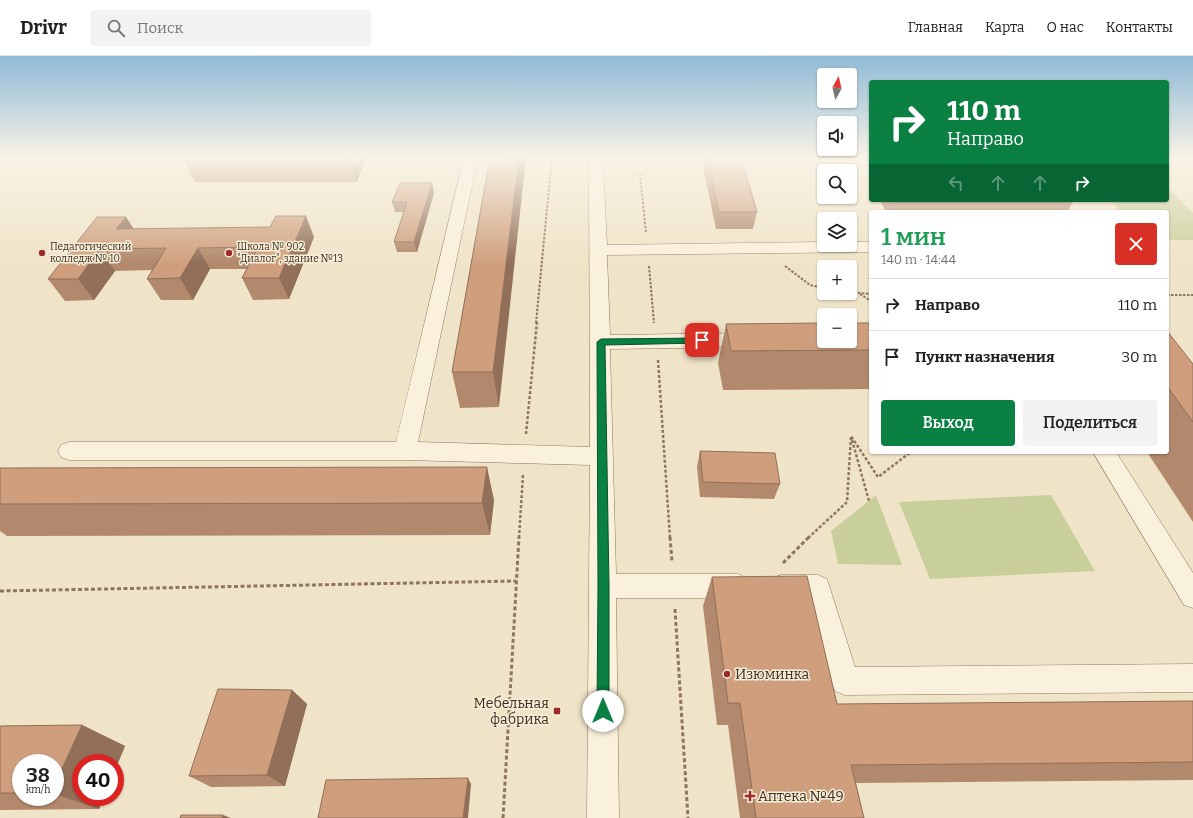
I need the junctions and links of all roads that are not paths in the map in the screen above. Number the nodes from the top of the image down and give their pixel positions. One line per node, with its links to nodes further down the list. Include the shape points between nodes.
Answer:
1 (463, 193): 8 (street)
2 (597, 193): 4 (street)
3 (869, 247): 4 (street)
4 (599, 250): 6 (street)
5 (770, 340): 6 (street)
6 (601, 342): 10 (street)
7 (70, 451): 8 (street)
8 (405, 451): 10 (street)
9 (1105, 454): 12 (street)
10 (602, 456): 11 (street)
11 (604, 586): 13 (street, via 818,587 845,681); 14 (street)
12 (1193, 596)
13 (1193, 678)
14 (603, 818)

